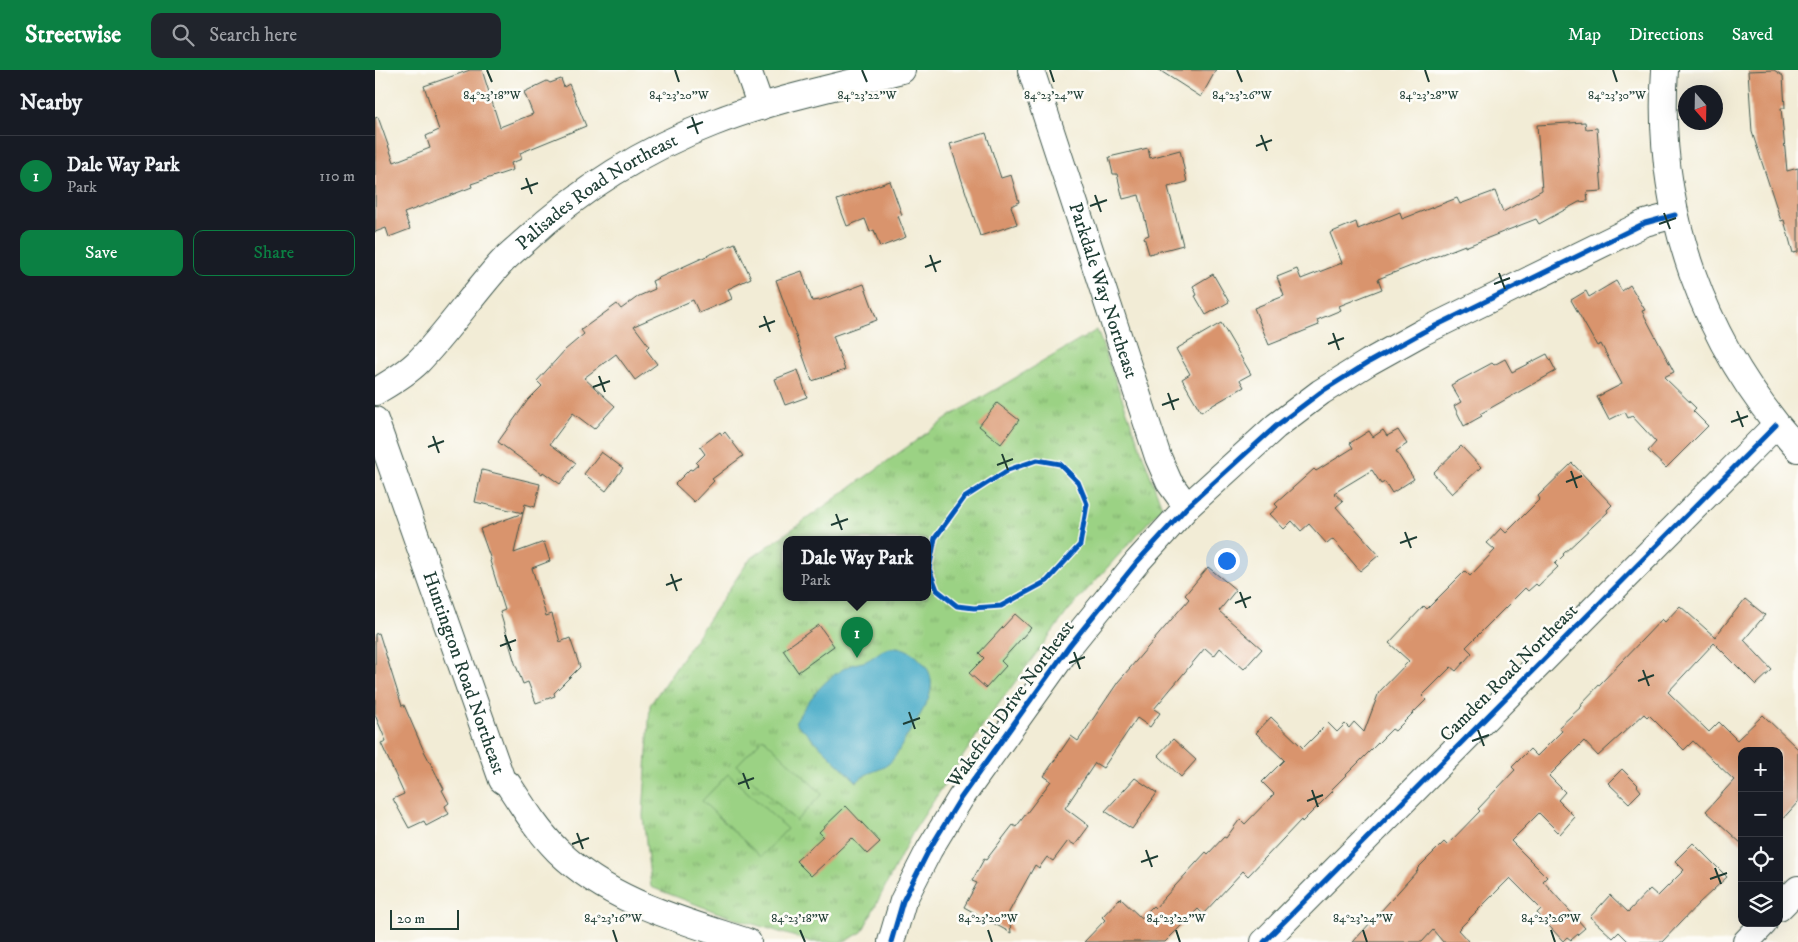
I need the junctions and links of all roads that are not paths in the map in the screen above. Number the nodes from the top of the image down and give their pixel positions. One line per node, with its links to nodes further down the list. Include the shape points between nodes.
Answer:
1 (748, 70): 5 (street)
2 (903, 70): 5 (street, Palisades Road Northeast)
3 (1031, 70): 11 (street, Parkdale Way Northeast, via 1158,457 1169,482)
4 (1665, 70): 6 (street, via 1665,156)
5 (761, 107): 7 (street, Palisades Road Northeast, via 712,123 666,144 578,196 501,263 418,362)
6 (1675, 215): 9 (street, via 1691,271 1712,323 1740,373); 11 (street, Wakefield Drive Northeast, via 1645,223 1423,332 1369,362 1276,426)
7 (375, 392)
8 (375, 420): 15 (street, Huntington Road Northeast, via 503,780 534,823 585,873 625,898 658,912)
9 (1776, 425): 10 (street); 17 (street, Camden Road Northeast)
10 (1798, 449)
11 (1187, 508): 16 (street, Wakefield Drive Northeast, via 1137,562 1070,645 960,799 903,902)
12 (1798, 889): 13 (street)
13 (1783, 904)
14 (1760, 927): 18 (street)
15 (748, 942)
16 (891, 942)
17 (1264, 942)
18 (1746, 942)

